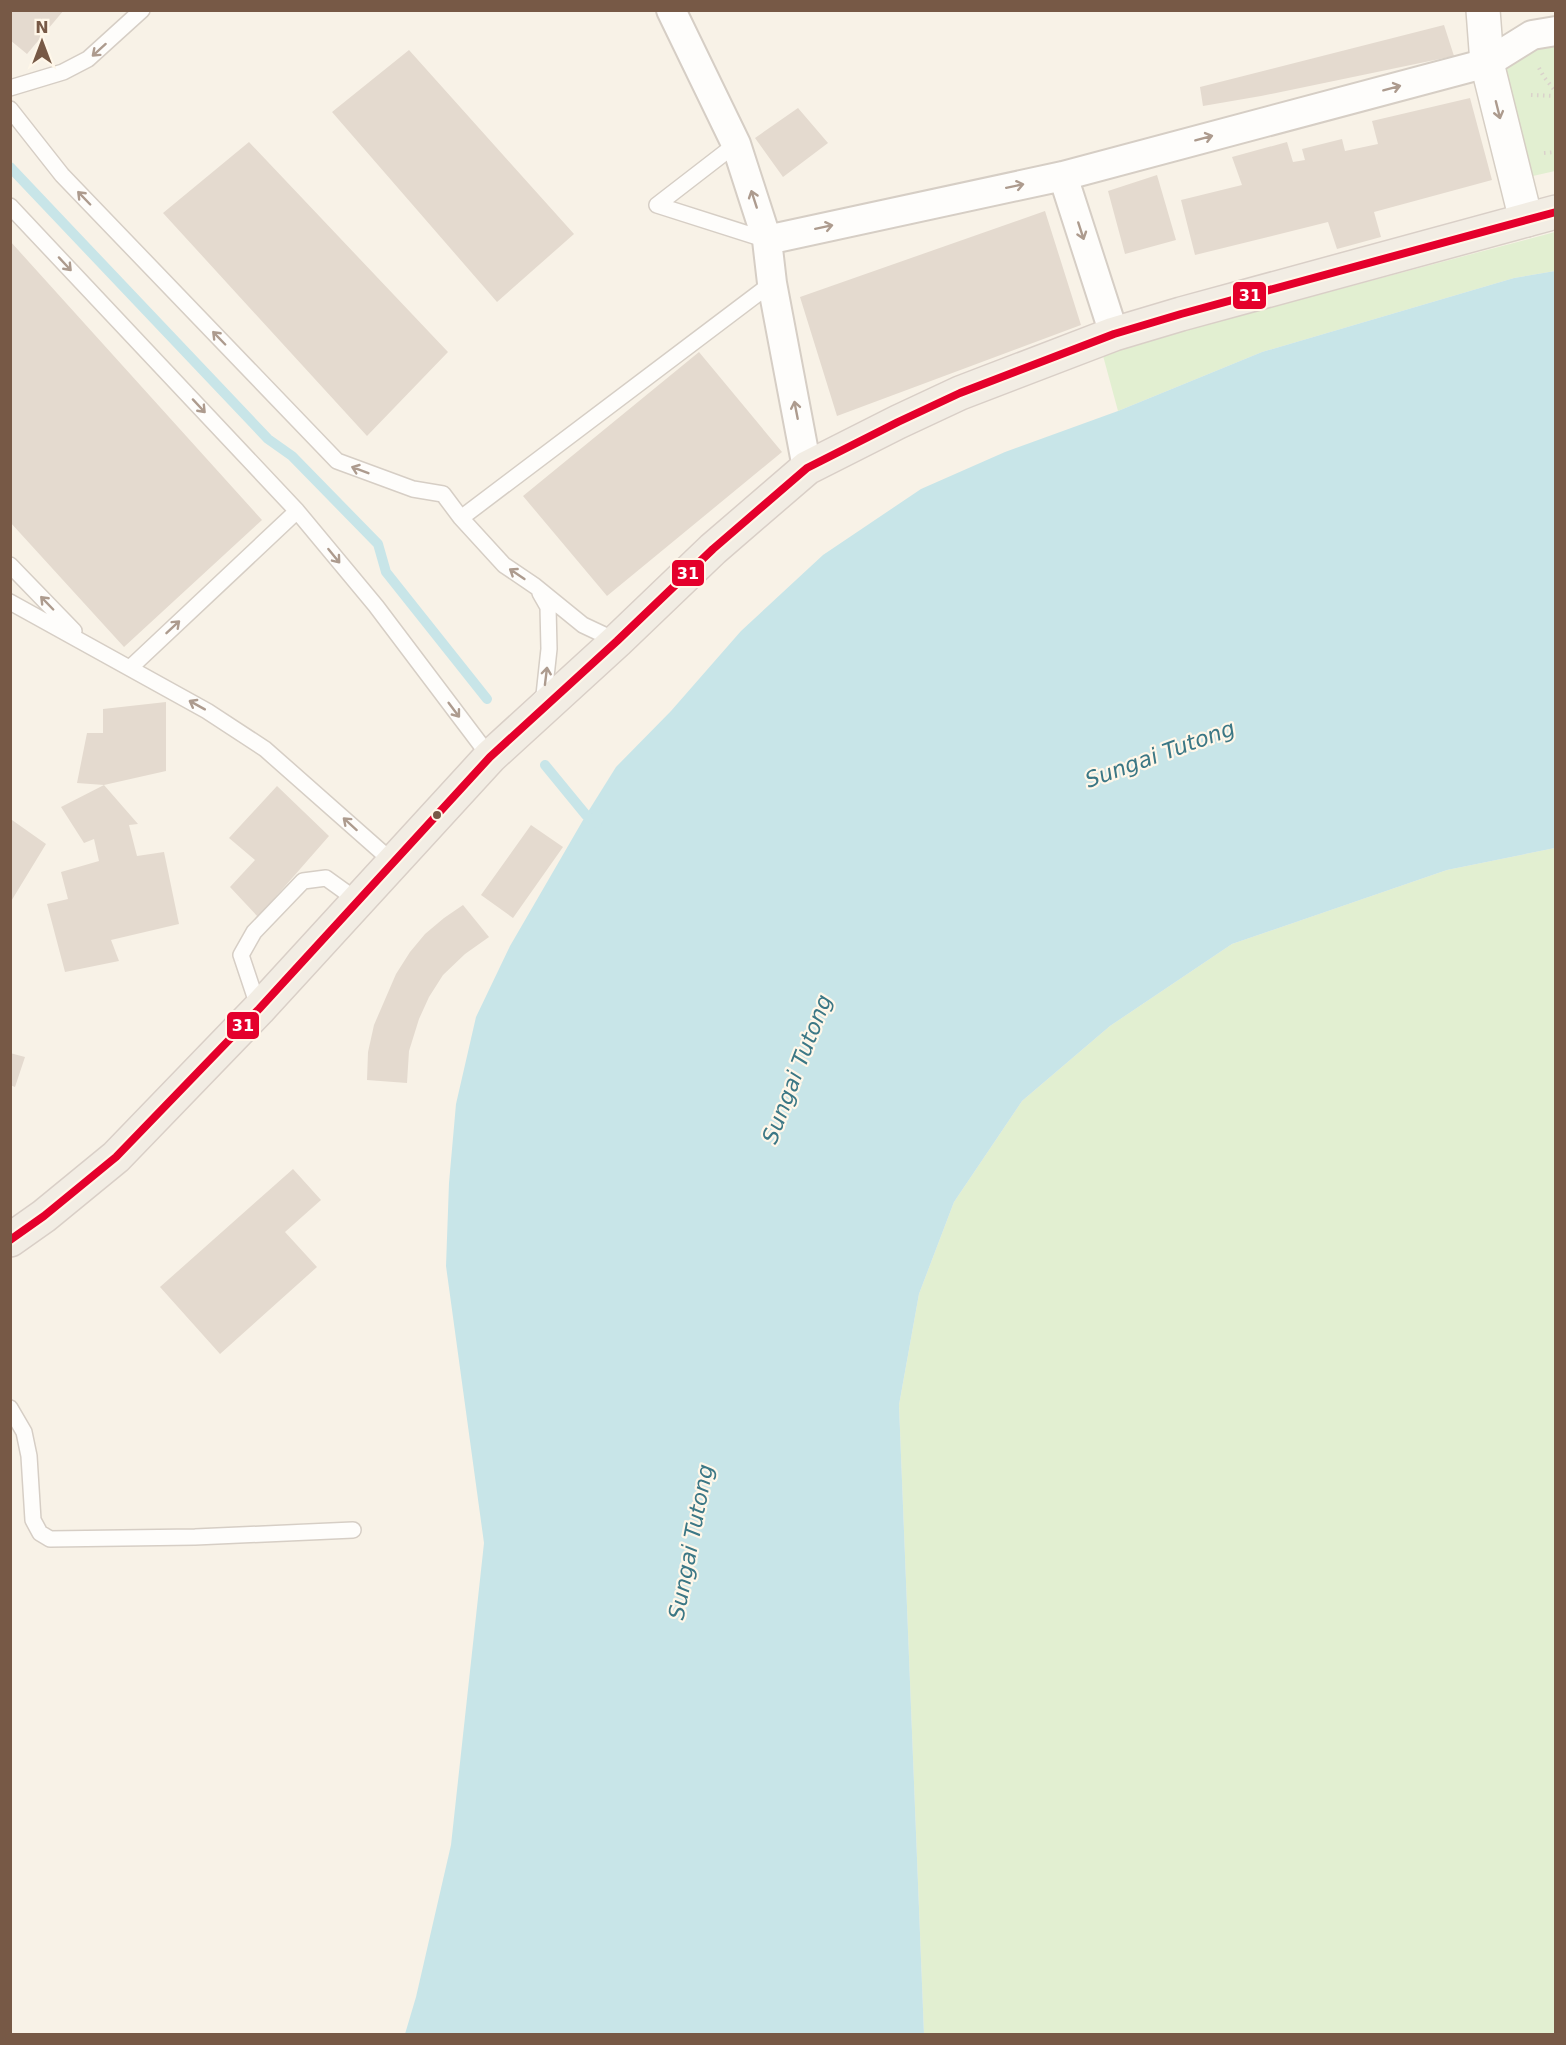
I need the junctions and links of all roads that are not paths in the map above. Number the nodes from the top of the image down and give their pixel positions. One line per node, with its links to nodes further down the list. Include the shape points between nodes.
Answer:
1 (142, 10): 6 (lane, one-way to 6, via 88,59 63,72)
2 (671, 10): 8 (street)
3 (1483, 10): 5 (street)
4 (1556, 31): 5 (street, via 1532,35)
5 (1487, 63): 9 (street, one-way to 5); 11 (street, one-way to 11)
6 (10, 88)
7 (10, 110): 17 (lane, one-way to 7, via 443,494 413,489 337,461 62,175)
8 (736, 144): 12 (street, one-way to 8); 12 (lane, via 657,205)
9 (1063, 176): 12 (street, one-way to 9); 14 (street, one-way to 14)
10 (10, 206): 16 (lane, one-way to 16)
11 (1541, 216): 14 (main road)
12 (767, 240): 13 (street)
13 (772, 283): 15 (street, one-way to 13); 17 (lane)
14 (1114, 334): 15 (main road, via 960,393)
15 (807, 468): 21 (main road, via 713,549)
16 (297, 511): 23 (lane, one-way to 16); 24 (lane, one-way to 24)
17 (461, 518): 19 (lane, one-way to 17, via 504,565)
18 (10, 565): 22 (lane, one-way to 18)
19 (535, 586): 21 (lane, via 583,625); 24 (lane, one-way to 19, via 544,695 548,607)
20 (10, 602): 22 (lane)
21 (617, 641): 24 (main road)
22 (84, 642): 23 (lane)
23 (131, 667): 25 (lane, one-way to 23, via 265,748)
24 (498, 750): 25 (main road)
25 (394, 863): 26 (main road)
26 (358, 901): 27 (main road); 27 (lane, via 326,878 303,881 254,932 241,955)
27 (259, 1009): 28 (main road, via 116,1157)
28 (10, 1240)
29 (10, 1408): 30 (lane, via 24,1432 29,1456 33,1520 40,1533 50,1539)
30 (353, 1530)

